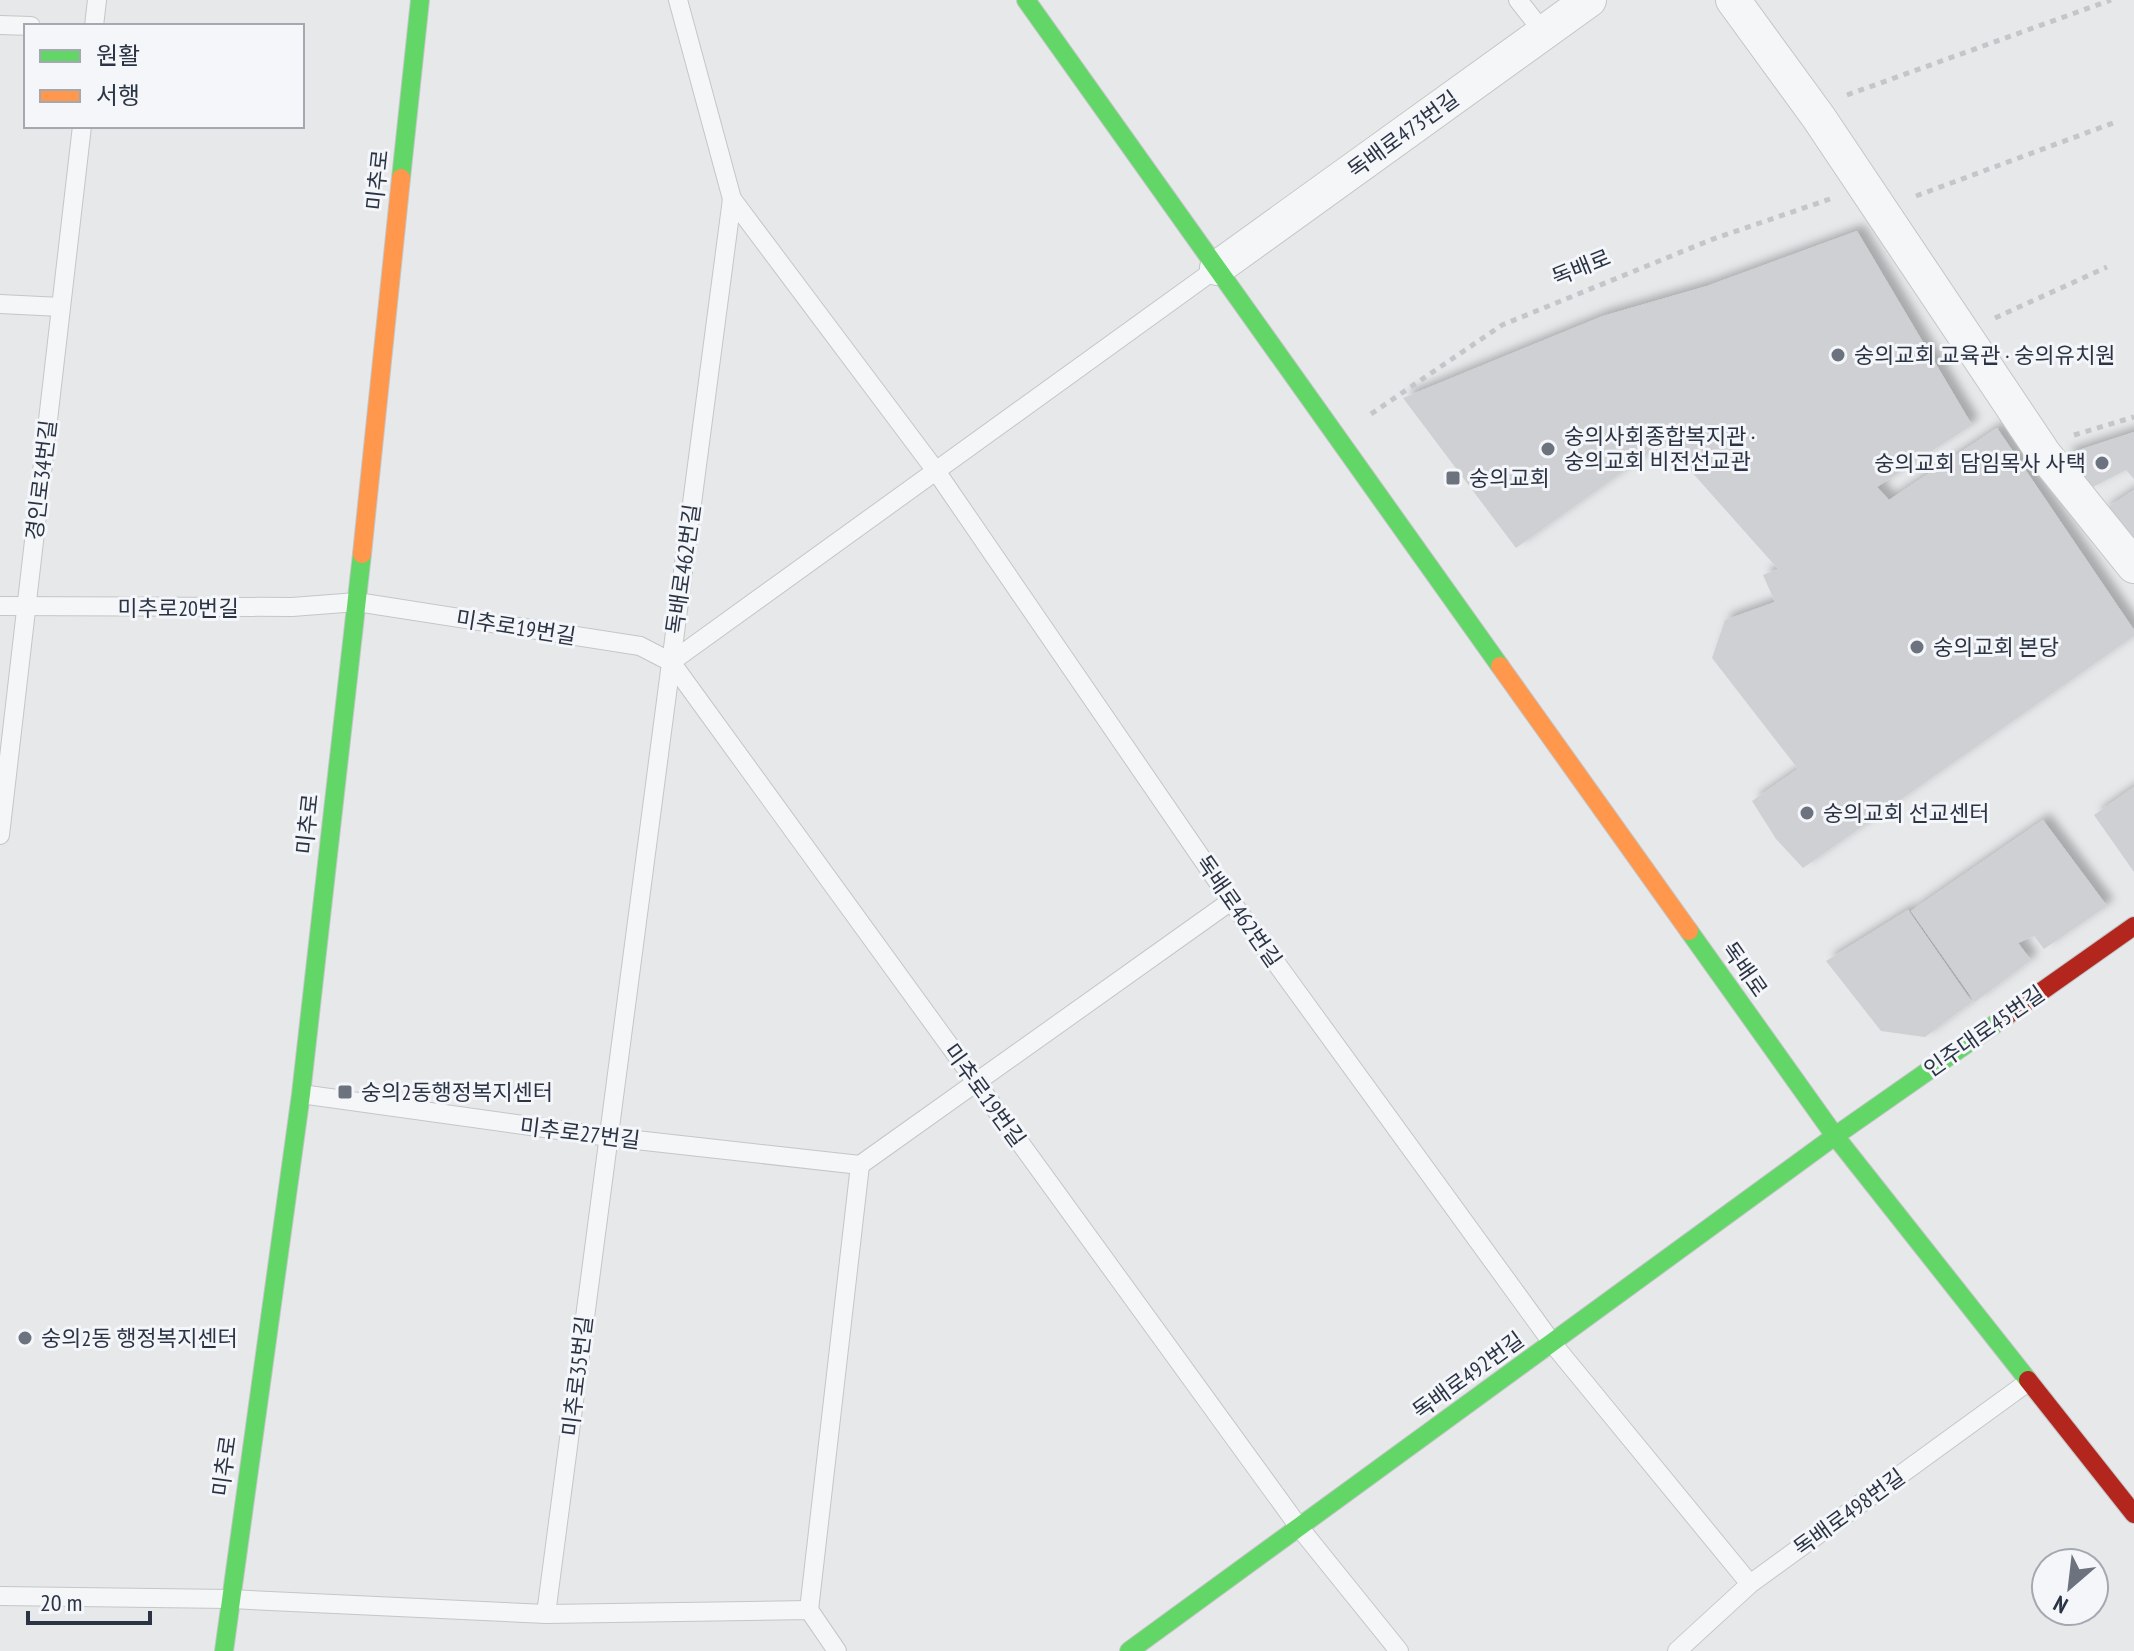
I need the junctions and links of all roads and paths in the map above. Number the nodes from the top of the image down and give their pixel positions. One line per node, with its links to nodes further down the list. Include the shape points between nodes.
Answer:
1 (97, 0): 9 (lane)
2 (420, 0): 28 (street, 미추로)
3 (678, 0): 17 (lane, 독배로462번길)
4 (1026, 0): 19 (street, 독배로)
5 (1518, 0): 12 (lane)
6 (1589, 0): 12 (street, 독배로473번길)
7 (1733, 0): 13 (street)
8 (2111, 0): 13 (path)
9 (94, 24)
10 (0, 25): 11 (lane)
11 (24, 26)
12 (1544, 33): 19 (street, 독배로473번길)
13 (1812, 108): 16 (street)
14 (2113, 123): 16 (path)
15 (82, 128): 21 (lane, 경인로34번길)
16 (1874, 198): 22 (street); 24 (path, 독배로, via 1713,239 1502,325)
17 (732, 199): 26 (lane, 독배로462번길); 31 (lane, 독배로462번길)
18 (2107, 267): 22 (path)
19 (1217, 268): 24 (street, 독배로); 26 (lane)
20 (0, 304): 21 (lane)
21 (61, 307): 30 (lane, 경인로34번길)
22 (1961, 333): 25 (street)
23 (2134, 417): 25 (path)
24 (1337, 437): 37 (street, 독배로)
25 (2038, 446): 27 (street)
26 (936, 471): 31 (lane, 독배로462번길); 33 (lane, 독배로462번길)
27 (2134, 566)
28 (357, 602): 30 (lane, 미추로20번길); 31 (lane, 미추로19번길, via 640,646); 36 (street, 미추로)
29 (0, 606): 30 (lane, 미추로20번길)
30 (26, 608): 32 (lane, 경인로34번길)
31 (671, 662): 35 (lane, 미추로19번길); 38 (lane)
32 (0, 835)
33 (1231, 901): 35 (lane); 40 (lane, 독배로462번길)
34 (2134, 926): 37 (street, 인주대로45번길)
35 (976, 1083): 39 (lane); 43 (lane, 미추로19번길)
36 (301, 1094): 38 (lane, 미추로27번길); 46 (street, 미추로)
37 (1835, 1136): 40 (street, 독배로492번길); 41 (street, 독배로)
38 (609, 1137): 39 (lane, 미추로27번길); 48 (lane, 미추로35번길)
39 (860, 1165): 47 (lane)
40 (1553, 1344): 43 (street, 독배로492번길); 44 (lane, 독배로462번길)
41 (2028, 1382): 42 (street, 독배로); 44 (lane, 독배로498번길)
42 (2134, 1514)
43 (1299, 1527): 51 (street, 독배로492번길); 52 (lane, 미추로19번길)
44 (1750, 1584): 53 (lane, 독배로498번길)
45 (0, 1596): 46 (lane)
46 (230, 1599): 48 (lane); 49 (street, 미추로)
47 (809, 1610): 48 (lane); 50 (lane)
48 (546, 1614)
49 (224, 1651)
50 (837, 1651)
51 (1129, 1651)
52 (1399, 1651)
53 (1677, 1651)

